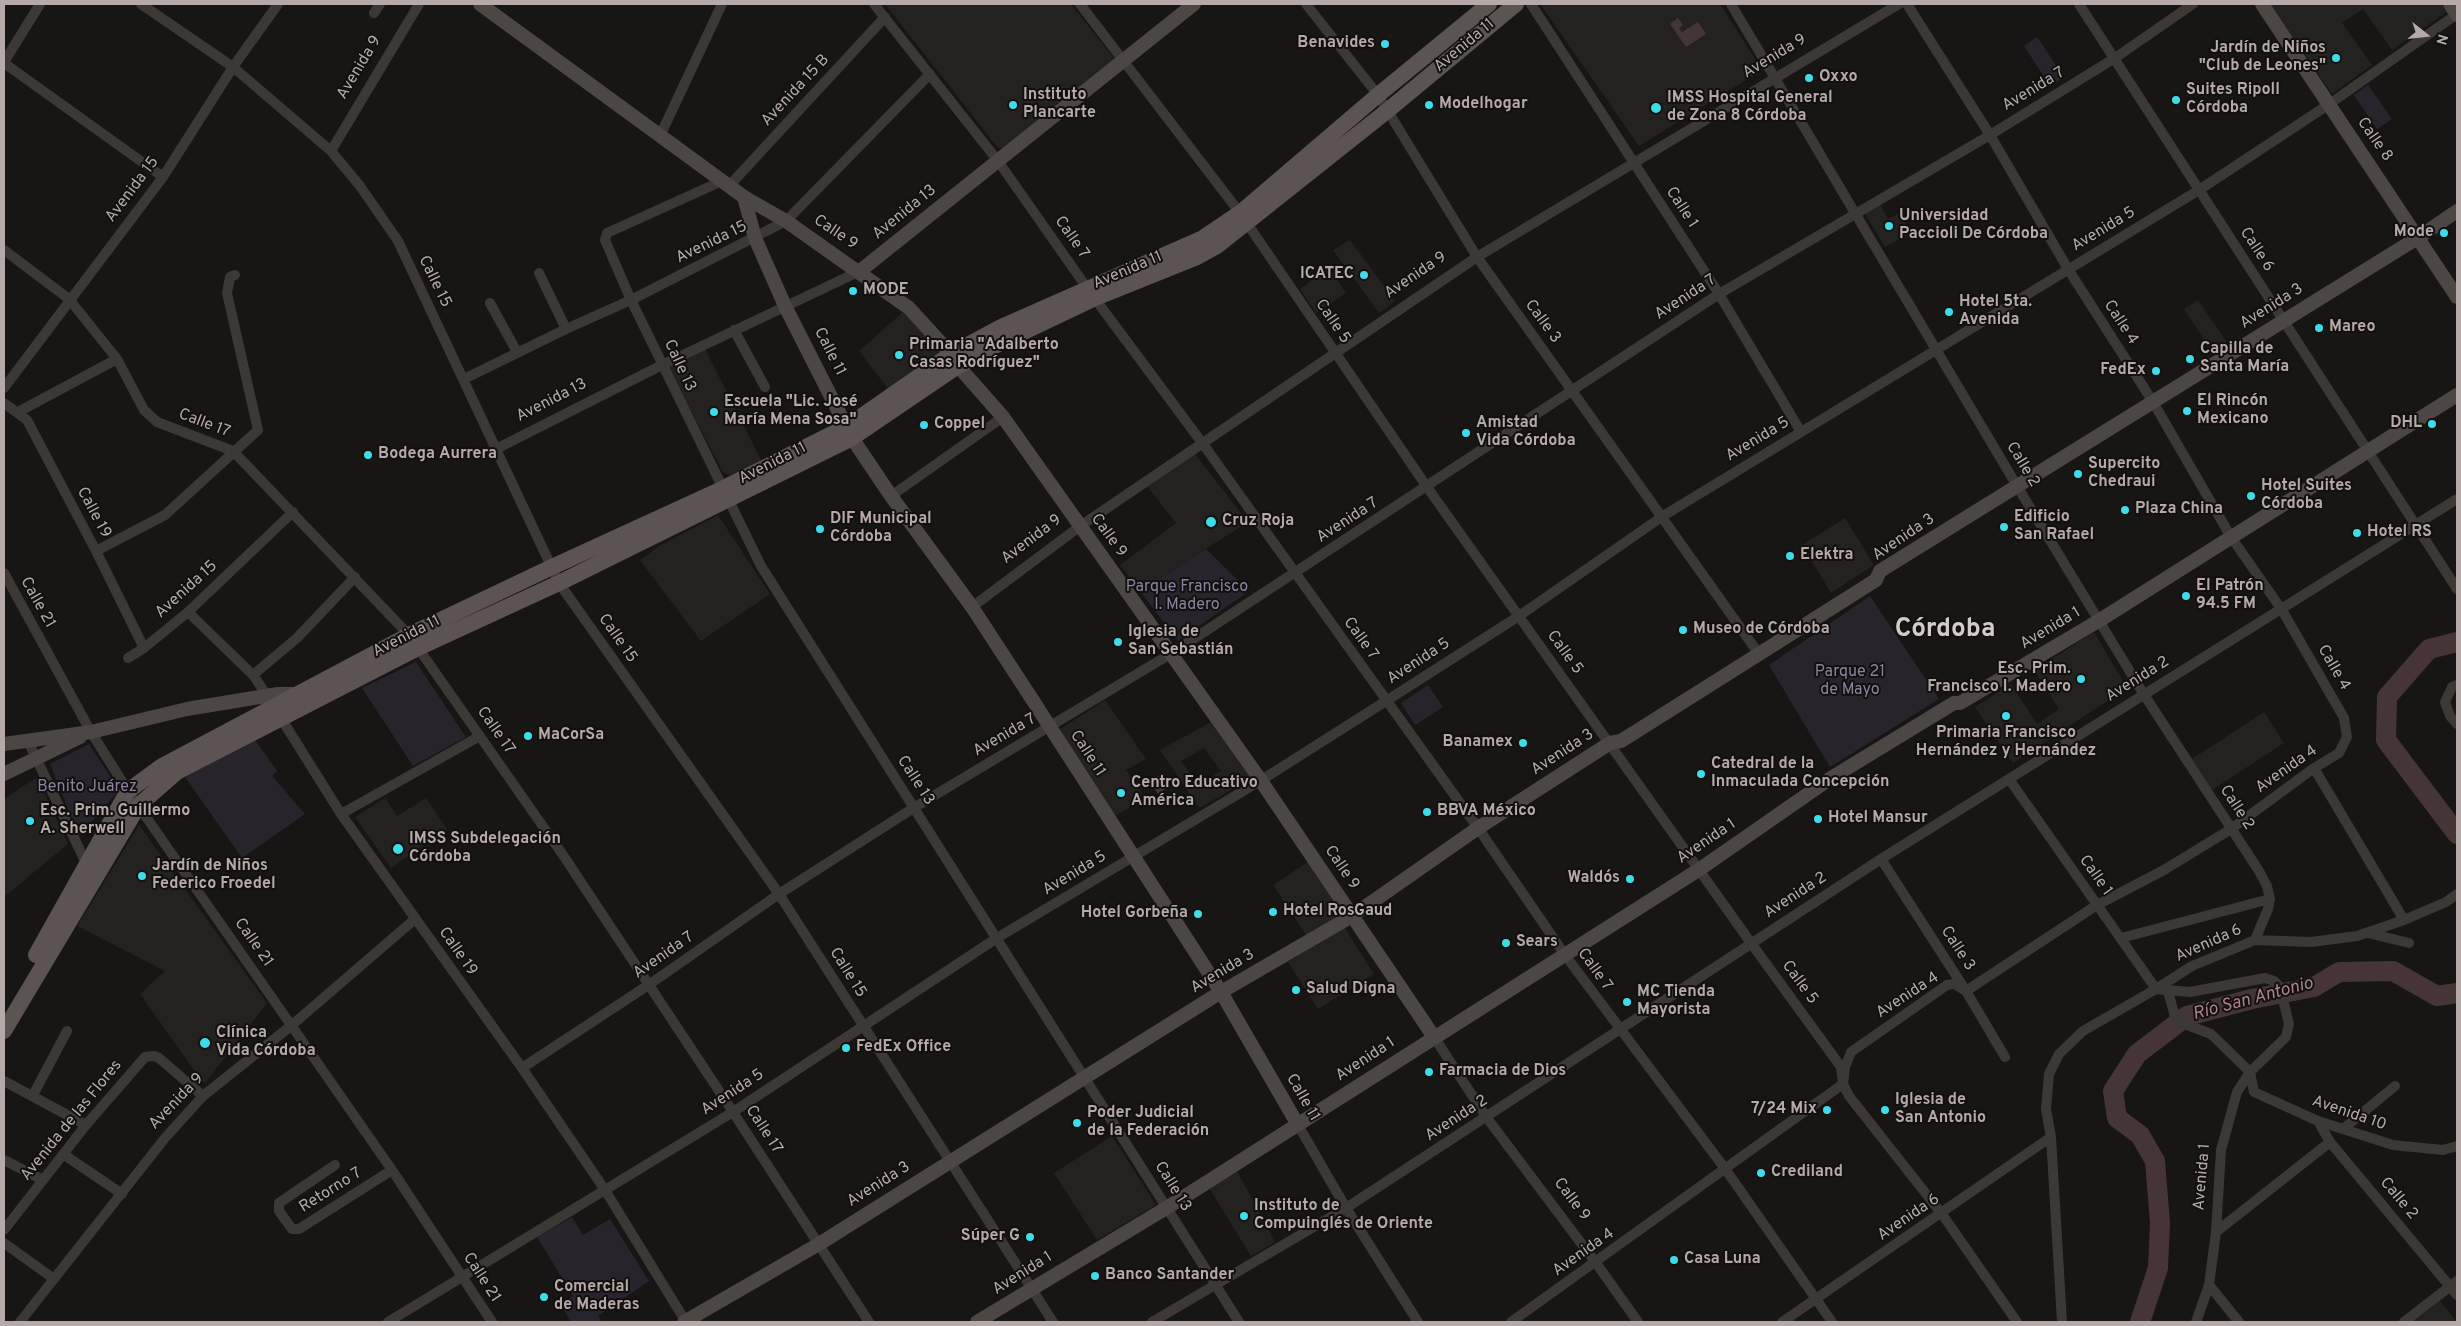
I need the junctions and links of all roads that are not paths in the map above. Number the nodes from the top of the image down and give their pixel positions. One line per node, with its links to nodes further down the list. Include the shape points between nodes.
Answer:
1 (40, 4): 24 (street)
2 (141, 4): 25 (street, Calle 15)
3 (278, 4): 25 (street, Avenida 15)
4 (419, 4): 33 (street, Avenida 9)
5 (483, 4): 32 (main road, Calle 9)
6 (722, 4): 32 (street)
7 (874, 4): 21 (street, Calle 7)
8 (1080, 4): 23 (street, Calle 5)
9 (1194, 4): 23 (main road, Avenida 13)
10 (1306, 4): 28 (street, Calle 3)
11 (1489, 4): 28 (main road, Avenida 11)
12 (1516, 4): 30 (main road, Avenida 11)
13 (1532, 4): 35 (street, Calle 1)
14 (1731, 4): 27 (street, Calle 2)
15 (1899, 4): 27 (street, Avenida 9)
16 (1907, 4): 31 (street, Calle 4)
17 (2079, 4): 22 (street, Calle 6)
18 (2193, 4): 22 (street, Avenida 7)
19 (2262, 4): 29 (main road, Calle 8)
20 (2455, 12): 29 (street, Avenida 5)
21 (885, 17): 26 (street, Calle 7); 37 (street, Avenida 15 B)
22 (2115, 58): 31 (street, Avenida 7); 38 (street, Calle 6)
23 (1124, 59): 34 (main road, Avenida 13); 42 (street, Calle 5)
24 (4, 63): 36 (street)
25 (233, 67): 33 (street, Calle 15); 36 (street, Avenida 15)
26 (930, 74): 34 (street, Calle 7); 43 (street, Avenida 15)
27 (1775, 77): 35 (street, Avenida 9); 41 (street, Calle 2)
28 (1378, 95): 30 (street, Calle 3); 42 (main road, Avenida 11)
29 (2328, 106): 38 (street, Avenida 5); 45 (main road, Calle 8)
30 (1387, 111): 42 (main road, Avenida 11); 47 (street, Calle 3)
31 (1990, 135): 41 (street, Avenida 7); 48 (street, Calle 4)
32 (660, 136): 37 (main road, Calle 9)
33 (331, 151): 68 (street, Calle 15, via 398,241)
34 (998, 161): 49 (main road, Avenida 13); 52 (street, Calle 7)
35 (1633, 162): 47 (street, Avenida 9); 53 (street, Calle 1)
36 (163, 178): 55 (street, Avenida 15)
37 (725, 184): 39 (main road, Calle 9); 56 (street, Calle 13, via 606,233 604,236)
38 (2199, 190): 48 (street, Avenida 5); 59 (street, Calle 6)
39 (744, 197): 43 (main road, Calle 9); 44 (main road, Calle 11)
40 (2457, 211): 45 (main road, Avenida 3)
41 (1856, 213): 53 (street, Avenida 7); 62 (street, Calle 2)
42 (1243, 218): 52 (main road, Avenida 11, via 1217,246 1197,257); 64 (street, Calle 5)
43 (786, 222): 44 (street, Avenida 15); 49 (main road, Calle 9)
44 (755, 238): 56 (street, Avenida 15); 58 (main road, Calle 11)
45 (2419, 238): 54 (main road, Calle 8); 59 (main road, Avenida 3)
46 (4, 250): 55 (street, Calle 17)
47 (1477, 256): 64 (street, Avenida 9); 71 (street, Calle 3)
48 (2068, 269): 62 (street, Avenida 5); 73 (street, Calle 4)
49 (860, 272): 58 (street, Avenida 13); 66 (main road, Calle 9, via 909,308)
50 (539, 273): 60 (street)
51 (235, 275): 82 (street, via 230,277 227,293 258,426 256,432)
52 (1091, 293): 66 (main road, Avenida 11, via 990,348); 79 (street, Calle 7)
53 (1719, 294): 71 (street, Avenida 7); 78 (street, Calle 1)
54 (2457, 297)
55 (69, 299): 65 (street, Calle 17); 70 (street, Avenida 15)
56 (632, 300): 60 (street, Avenida 15); 67 (street, Calle 13)
57 (490, 303): 63 (street)
58 (786, 306): 61 (street, Avenida 13); 77 (main road, Calle 11)
59 (2284, 320): 73 (main road, Avenida 3); 81 (street, Calle 6)
60 (566, 329): 63 (street, Avenida 15)
61 (734, 330): 67 (street, Avenida 13); 69 (street)
62 (1937, 349): 78 (street, Avenida 5); 83 (street, Calle 2)
63 (517, 352): 68 (street, Avenida 15)
64 (1335, 353): 79 (street, Avenida 9); 84 (street, Calle 5)
65 (117, 359): 75 (street); 82 (street, Calle 17, via 144,410 157,422)
66 (955, 360): 76 (main road, Calle 9); 77 (main road, Avenida 11)
67 (662, 365): 80 (street, Avenida 13); 85 (street, Calle 13)
68 (464, 378): 80 (street, Calle 15)
69 (765, 387)
70 (4, 388)
71 (1573, 389): 84 (street, Avenida 7); 89 (street, Calle 3)
72 (2457, 394): 81 (main road, Avenida 1)
73 (2153, 402): 83 (main road, Avenida 3); 92 (street, Calle 4)
74 (4, 403): 75 (street, Calle 19)
75 (18, 412): 93 (street, Calle 19, via 27,420)
76 (1003, 418): 86 (street); 91 (main road, Calle 9)
77 (849, 432): 85 (main road, Avenida 11); 86 (main road, Calle 11)
78 (1801, 432): 89 (street, Avenida 5)
79 (1203, 444): 91 (street, Avenida 9); 96 (street, Calle 7)
80 (496, 449): 94 (street, Calle 15)
81 (2368, 450): 90 (street, Calle 6); 92 (main road, Avenida 1)
82 (233, 451): 88 (street, Calle 17); 93 (street, via 165,515)
83 (2017, 486): 104 (street, Calle 2); 108 (main road, Avenida 3, via 1880,571 1876,580)
84 (1428, 487): 96 (street, Avenida 7); 103 (street, Calle 5)
85 (725, 495): 94 (main road, Avenida 11); 98 (main road, Avenida 11); 131 (street, Calle 13, via 761,566)
86 (891, 496): 100 (main road, Calle 11)
87 (2457, 499): 90 (street, Avenida 2)
88 (293, 512): 97 (street, Calle 17); 102 (street, Avenida 15)
89 (1663, 516): 103 (street, Avenida 5); 108 (street, Calle 3)
90 (2417, 525): 99 (street, Calle 6); 101 (street, Avenida 2)
91 (1079, 527): 100 (street, Avenida 9); 107 (main road, Calle 9)
92 (2232, 537): 101 (street, Calle 4); 104 (main road, Avenida 1)
93 (96, 551): 106 (street, Calle 19)
94 (552, 567): 98 (street, Calle 15); 105 (main road, Avenida 11)
95 (4, 573): 118 (street, Calle 21)
96 (1294, 573): 107 (street, Avenida 7); 114 (street, Calle 7)
97 (355, 578): 105 (street, Calle 17); 110 (street, via 297,638)
98 (559, 583): 105 (main road, Avenida 11); 139 (street, Calle 15)
99 (2457, 588)
100 (972, 608): 117 (main road, Calle 11)
101 (2282, 610): 113 (street, Avenida 2); 120 (street, Calle 4, via 2344,718)
102 (188, 612): 106 (street, Avenida 15); 110 (street, Calle 19)
103 (1519, 616): 114 (street, Avenida 5); 122 (street, Calle 5)
104 (2100, 620): 113 (street, Calle 2); 138 (main road, Avenida 1, via 1960,703 1954,702 1831,778)
105 (414, 642): 111 (main road, Avenida 11); 119 (street, Calle 17)
106 (144, 648): 109 (street, Avenida 15)
107 (1172, 653): 117 (street, Avenida 7); 128 (main road, Calle 9)
108 (1759, 654): 122 (main road, Avenida 3, via 1621,741)
109 (128, 658)
110 (253, 675): 115 (street, Calle 19)
111 (343, 679): 115 (main road, Avenida 11); 115 (main road, Avenida 11, via 300,694)
112 (2457, 685): 116 (street, via 2445,702)
113 (2143, 693): 127 (street, Avenida 2); 134 (street, Calle 2)
114 (1386, 701): 128 (street, Avenida 5); 133 (street, Calle 7)
115 (275, 708): 118 (main road, Avenida 11, via 187,709); 129 (main road, via 162,766); 130 (main road, Avenida 11, via 177,772); 132 (street, Calle 19)
116 (2457, 724)
117 (1049, 728): 131 (street, Avenida 7); 135 (main road, Calle 11)
118 (91, 732): 121 (main road, Avenida 11); 124 (main road); 129 (street, Calle 21)
119 (480, 736): 132 (street); 154 (street, Calle 17)
120 (2347, 738): 125 (street, Avenida 4, via 2339,753)
121 (28, 741): 123 (main road, Avenida 11); 124 (street)
122 (1610, 743): 133 (main road, Avenida 3); 138 (street, Calle 5)
123 (4, 744)
124 (35, 759): 126 (main road); 137 (street)
125 (2314, 768): 134 (street, Avenida 4); 145 (street)
126 (4, 774)
127 (2009, 779): 136 (street, Avenida 2); 142 (street, Calle 1)
128 (1260, 781): 135 (street, Avenida 5); 143 (main road, Calle 9)
129 (128, 791): 130 (street, Calle 21); 137 (main road)
130 (139, 805): 152 (main road, Avenida 11); 160 (street, Calle 21)
131 (915, 807): 139 (street, Avenida 7); 147 (street, Calle 13)
132 (341, 814): 144 (street, Calle 19)
133 (1478, 828): 143 (main road, Avenida 3); 153 (street, Calle 7)
134 (2231, 829): 141 (street, Calle 2, via 2259,871); 142 (street, Avenida 4, via 2164,870)
135 (1132, 857): 147 (street, Avenida 5); 158 (main road, Calle 11)
136 (1881, 860): 150 (street, Avenida 2); 156 (street, Calle 3)
137 (86, 863): 152 (main road)
138 (1700, 869): 150 (street, Calle 5); 153 (main road, Avenida 1)
139 (779, 894): 154 (street, Avenida 7); 161 (street, Calle 15)
140 (2457, 894): 145 (street, Avenida 6)
141 (2270, 899): 148 (street); 149 (street)
142 (2097, 905): 148 (street, Calle 1); 156 (street, Avenida 4)
143 (1352, 916): 158 (main road, Avenida 3); 165 (main road, Calle 9)
144 (415, 918): 160 (street, Avenida 9); 167 (street, Calle 19)
145 (2404, 920): 146 (street, Avenida 6)
146 (2367, 932): 149 (street, Avenida 6, via 2311,942); 151 (street)
147 (997, 938): 161 (street, Avenida 5); 169 (street, Calle 13)
148 (2121, 938): 155 (street, Calle 1)
149 (2255, 940): 155 (street, Avenida 6, via 2192,966)
150 (1751, 943): 164 (street, Avenida 2); 171 (street, Calle 5, via 1841,1067)
151 (2409, 943)
152 (42, 954): 159 (main road); 162 (main road)
153 (1565, 955): 164 (street, Calle 7); 165 (main road, Avenida 1)
154 (650, 984): 167 (street, Avenida 7); 175 (street, Calle 17)
155 (2156, 989): 157 (street); 181 (street, Avenida 6, via 2083,1031 2059,1054 2049,1074 2046,1109)
156 (1966, 991): 166 (street, Calle 3); 171 (street, Avenida 4, via 1954,984 1947,985 1851,1052)
157 (2168, 991): 168 (street, via 2173,1013 2182,1023 2212,1034); 168 (street, Avenida 1, via 2190,992 2265,978 2274,981 2280,987 2289,1024 2286,1037)
158 (1221, 992): 169 (main road, Avenida 3); 179 (main road, Calle 11)
159 (4, 1011)
160 (292, 1025): 174 (street, Avenida 9); 188 (street, Calle 21)
161 (863, 1026): 175 (street, Avenida 5); 186 (street, Calle 15)
162 (4, 1031)
163 (67, 1031): 173 (street)
164 (1620, 1031): 176 (street, Avenida 2); 189 (street, Calle 7)
165 (1434, 1037): 176 (street, Calle 9); 179 (main road, Avenida 1)
166 (2005, 1057)
167 (522, 1068): 191 (street, Calle 19)
168 (2250, 1072): 177 (street, Avenida 10, via 2254,1092); 197 (street, Avenida 1, via 2236,1092 2221,1150)
169 (1084, 1078): 186 (main road, Avenida 3); 193 (street, Calle 13)
170 (4, 1081): 173 (street)
171 (1843, 1084): 189 (street, Avenida 4); 195 (street, Calle 5)
172 (2395, 1086): 180 (street)
173 (33, 1095): 178 (street)
174 (203, 1096): 178 (street, Avenida de las Flores, via 159,1058 147,1056); 192 (street, Avenida 9)
175 (733, 1112): 191 (street, Avenida 5); 199 (street, Calle 17)
176 (1487, 1118): 194 (street, Avenida 2); 200 (street, Calle 9)
177 (2318, 1121): 180 (street, Avenida 10); 182 (street, Calle 2)
178 (86, 1124): 184 (street, Avenida de las Flores)
179 (1298, 1124): 193 (main road, Avenida 1); 194 (street, Calle 11)
180 (2343, 1129): 183 (street, Avenida 10, via 2393,1145 2442,1150)
181 (2052, 1137): 195 (street, Avenida 6); 209 (street)
182 (2330, 1142): 197 (street); 203 (street, Calle 2)
183 (2457, 1146)
184 (63, 1154): 190 (street, Avenida de las Flores); 192 (street)
185 (4, 1160): 190 (street)
186 (950, 1160): 199 (main road, Avenida 3); 206 (street, Calle 15)
187 (335, 1165): 188 (street, Retorno 7, via 279,1203 279,1211 292,1228 299,1228)
188 (392, 1170): 201 (street, Calle 21)
189 (1726, 1170): 200 (street, Avenida 4); 208 (street, Calle 7)
190 (43, 1180): 196 (street, Avenida de las Flores)
191 (605, 1190): 201 (street, Avenida 5); 213 (street, Calle 19)
192 (122, 1194): 202 (street, Avenida 9)
193 (1168, 1208): 204 (street, Calle 13); 206 (main road, Avenida 1)
194 (1346, 1208): 204 (street, Avenida 2); 219 (street, Calle 11)
195 (1942, 1214): 208 (street, Avenida 6); 224 (street, Calle 5)
196 (4, 1230)
197 (2216, 1232): 205 (street, Avenida 1)
198 (4, 1243): 202 (street)
199 (819, 1244): 213 (main road, Avenida 3); 214 (street, Calle 17)
200 (1596, 1263): 220 (street, Avenida 4); 221 (street, Calle 9)
201 (462, 1276): 211 (street, Avenida 5); 212 (street, Calle 21)
202 (54, 1279): 210 (street, Avenida 9)
203 (2454, 1283): 207 (street, Calle 2); 227 (street)
204 (1215, 1285): 217 (street, Avenida 2); 218 (street, Calle 13)
205 (2209, 1286): 225 (street, Avenida 1); 226 (street)
206 (1032, 1287): 215 (main road, Avenida 1); 216 (street, Calle 15)
207 (2457, 1295)
208 (1816, 1298): 222 (street, Avenida 6); 223 (street, Calle 7)
209 (2060, 1321)
210 (20, 1322)
211 (388, 1322)
212 (492, 1322)
213 (685, 1322)
214 (868, 1322)
215 (977, 1322)
216 (1054, 1322)
217 (1152, 1322)
218 (1239, 1322)
219 (1418, 1322)
220 (1511, 1322)
221 (1638, 1322)
222 (1782, 1322)
223 (1832, 1322)
224 (2017, 1322)
225 (2196, 1322)
226 (2239, 1322)
227 (2404, 1322)

